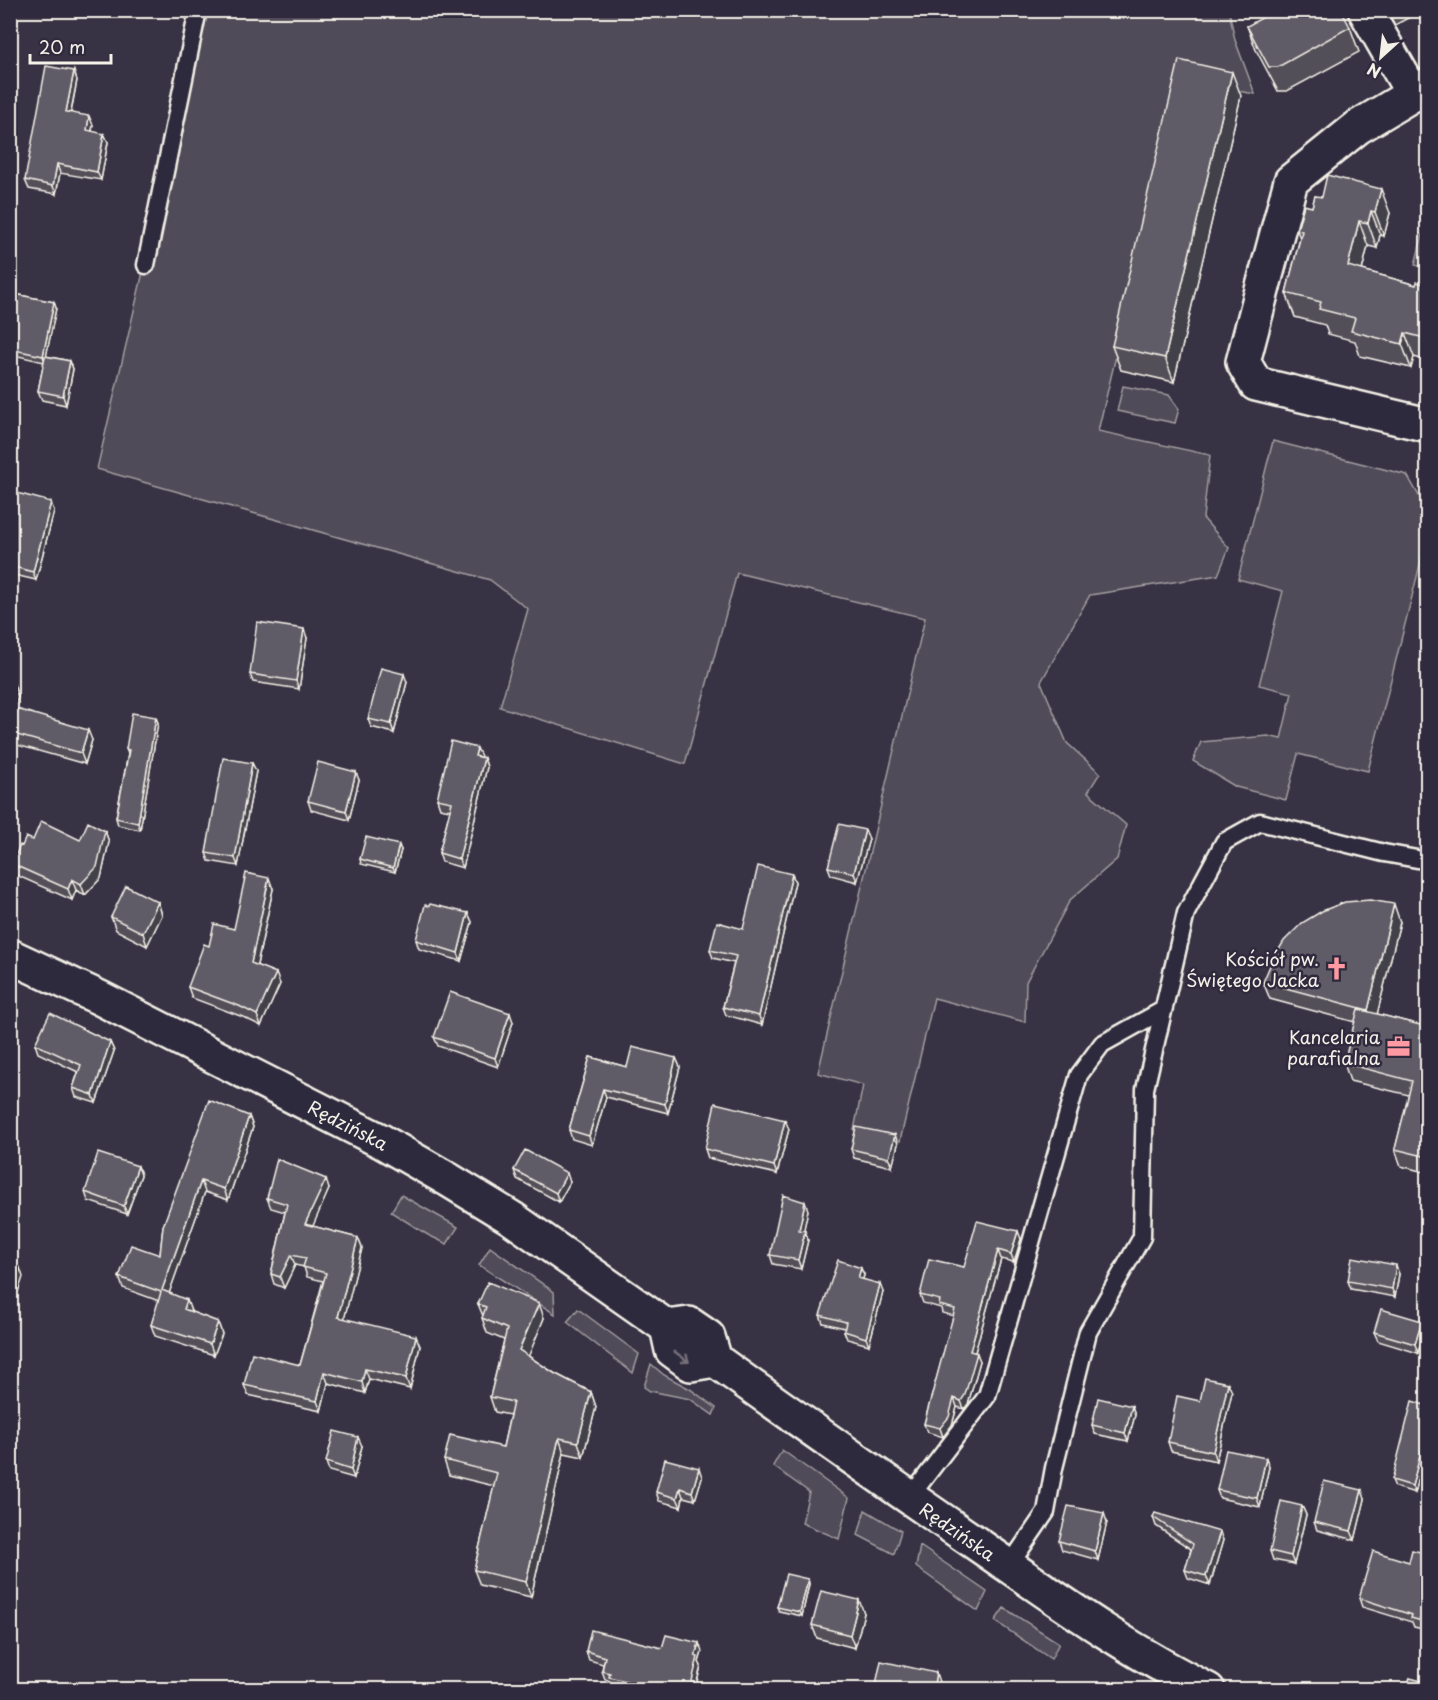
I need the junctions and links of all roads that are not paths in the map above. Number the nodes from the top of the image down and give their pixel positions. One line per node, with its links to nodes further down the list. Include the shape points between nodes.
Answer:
1 (198, 10): 4 (lane)
2 (1365, 10): 3 (main road)
3 (1420, 89): 5 (main road, via 1358,127 1291,181 1243,362 1256,384)
4 (146, 265)
5 (1428, 425)
6 (1428, 861): 8 (lane, via 1260,822 1224,842 1186,913)
7 (10, 957): 9 (main road, Rędzińska, via 100,998 449,1180 513,1219 667,1327 672,1350 691,1364 715,1360)
8 (1163, 1010): 9 (lane, via 1102,1044 1079,1075 987,1396); 10 (lane, via 1145,1089 1142,1237 1088,1332 1046,1512)
9 (910, 1497): 10 (main road, Rędzińska)
10 (1009, 1566): 11 (main road, Rędzińska, via 1094,1625)
11 (1208, 1689)

